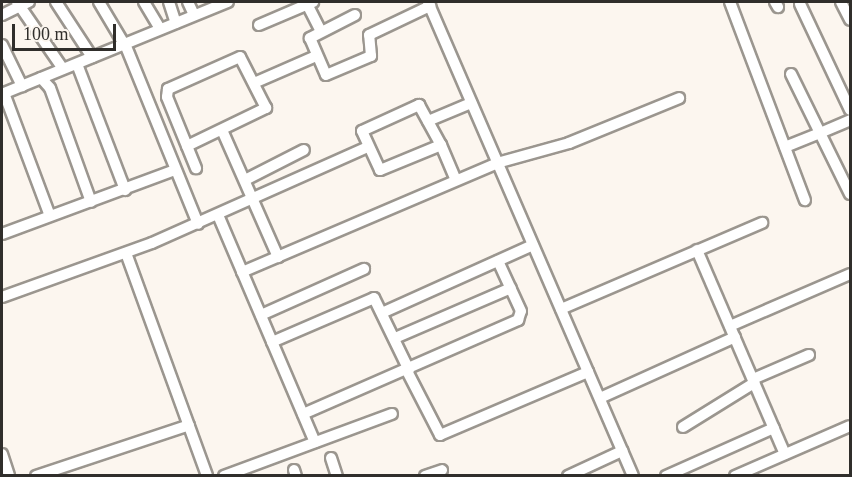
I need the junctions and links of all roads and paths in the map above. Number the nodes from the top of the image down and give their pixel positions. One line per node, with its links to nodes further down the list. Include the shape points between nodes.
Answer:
1 (56, 2): 24 (street)
2 (99, 2): 21 (street)
3 (144, 2): 19 (street)
4 (169, 2): 17 (street)
5 (188, 2): 14 (street)
6 (228, 2): 14 (street)
7 (730, 2): 41 (street)
8 (841, 2): 16 (street)
9 (22, 3): 13 (street); 26 (street)
10 (310, 3): 18 (street); 20 (street)
11 (429, 4): 23 (street, via 369,35 371,56 326,75); 33 (street)
12 (800, 4): 34 (street)
13 (2, 15)
14 (194, 15): 17 (street)
15 (355, 15): 20 (street)
16 (850, 20)
17 (176, 23): 19 (street)
18 (259, 25)
19 (160, 29): 21 (street)
20 (321, 31): 23 (street, via 310,38)
21 (124, 44): 24 (street); 46 (street)
22 (2, 45): 30 (street)
23 (316, 56): 29 (street)
24 (92, 57): 25 (street)
25 (77, 64): 26 (street); 49 (street)
26 (63, 69): 28 (street)
27 (791, 74): 38 (street)
28 (41, 78): 30 (street); 53 (street, via 50,88)
29 (254, 83): 37 (street, via 266,108); 40 (street, via 238,56 170,86 167,97)
30 (22, 86): 31 (street)
31 (3, 94): 55 (street)
32 (678, 98): 44 (street, via 569,143)
33 (471, 104): 36 (street); 44 (street)
34 (850, 110)
35 (850, 120): 38 (street)
36 (428, 121): 39 (street); 42 (street, via 415,105 363,129)
37 (222, 130): 40 (street); 47 (street)
38 (820, 133): 41 (street); 50 (street)
39 (441, 145): 42 (street, via 380,170); 48 (street)
40 (188, 147): 45 (street)
41 (785, 147): 52 (street)
42 (365, 148): 51 (street)
43 (304, 150): 47 (street)
44 (497, 163): 48 (street); 60 (street)
45 (196, 168)
46 (175, 170): 49 (street); 58 (street)
47 (245, 180): 51 (street)
48 (456, 180): 63 (street)
49 (124, 190): 53 (street)
50 (850, 194)
51 (254, 200): 54 (street); 63 (street)
52 (805, 200)
53 (91, 202): 55 (street)
54 (218, 215): 58 (street); 66 (street)
55 (50, 216): 59 (street)
56 (2, 220): 59 (street)
57 (762, 223): 61 (street)
58 (198, 224): 62 (street)
59 (4, 233)
60 (533, 245): 64 (street); 70 (street)
61 (697, 250): 70 (street); 73 (street)
62 (126, 253): 69 (street); 84 (street)
63 (278, 257): 66 (street)
64 (498, 261): 68 (street); 71 (street)
65 (364, 269): 72 (street)
66 (242, 272): 72 (street)
67 (850, 274): 73 (street)
68 (511, 288): 75 (street); 78 (street, via 521,311 518,320)
69 (2, 297)
70 (561, 309): 79 (street)
71 (384, 312): 75 (street); 76 (street, via 370,298)
72 (261, 315): 76 (street)
73 (730, 326): 74 (street)
74 (735, 337): 80 (street); 81 (street)
75 (395, 338): 78 (street)
76 (272, 342): 82 (street)
77 (809, 355): 80 (street)
78 (408, 370): 79 (street, via 440,435); 82 (street)
79 (588, 372): 81 (street)
80 (754, 381): 86 (street); 87 (street)
81 (600, 398): 89 (street)
82 (303, 414): 88 (street)
83 (392, 414): 88 (street)
84 (189, 425): 95 (street); 96 (street)
85 (850, 426): 91 (street)
86 (683, 427)
87 (774, 428): 91 (street); 102 (street)
88 (315, 442): 97 (street)
89 (622, 452): 100 (street); 101 (street)
90 (2, 454): 94 (street)
91 (785, 454): 103 (street)
92 (331, 458): 98 (street)
93 (442, 470): 99 (street)
94 (9, 476)
95 (36, 476)
96 (207, 476)
97 (224, 476)
98 (337, 476)
99 (425, 476)
100 (568, 476)
101 (633, 476)
102 (666, 476)
103 (735, 476)

